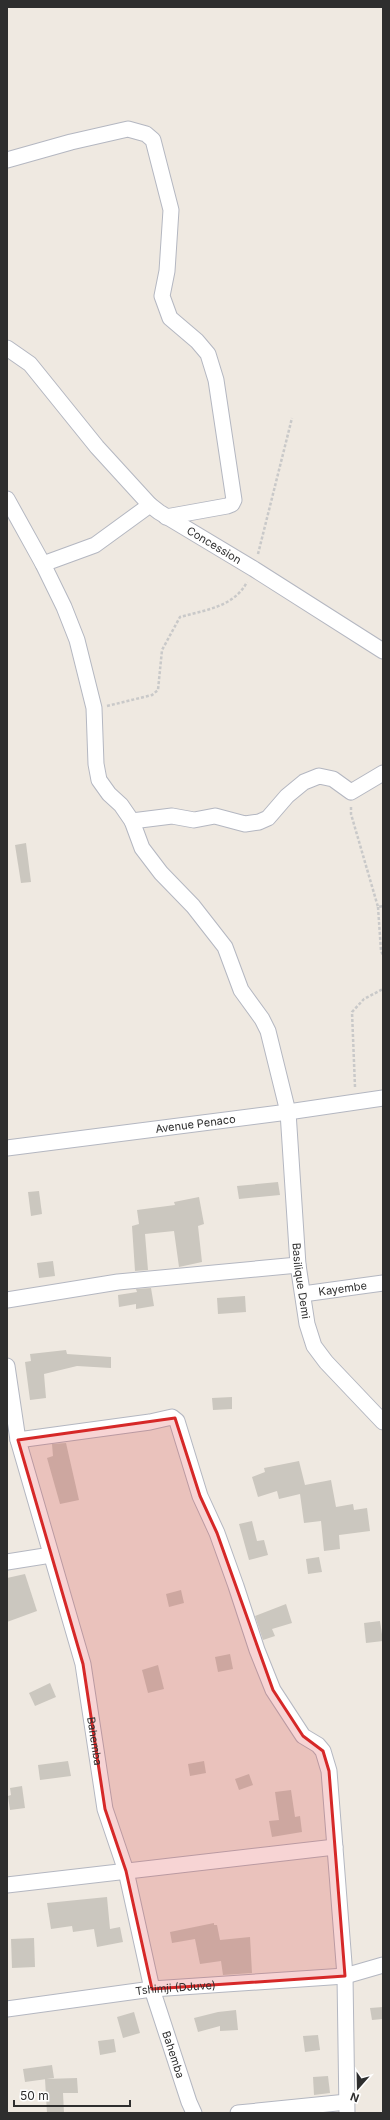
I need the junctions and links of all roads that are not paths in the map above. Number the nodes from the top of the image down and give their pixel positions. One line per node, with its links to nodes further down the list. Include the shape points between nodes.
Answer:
1 (7, 160): 5 (street, via 128,129 146,134 153,140 171,210 167,271 162,296 170,318 208,354 216,380 234,500 227,506)
2 (7, 348): 4 (street, Concession, via 30,364 97,447)
3 (7, 499): 6 (street, Basilique Demi)
4 (150, 505): 5 (street, Concession); 6 (street, via 95,545)
5 (166, 517): 7 (street, Concession)
6 (43, 564): 9 (street, Basilique Demi, via 77,640 94,708 96,764 100,780)
7 (383, 651)
8 (383, 773): 9 (street, via 352,792 333,779 319,776 304,782 287,796 268,818 259,822 245,824 215,816 194,820 172,816)
9 (132, 821): 11 (street, Basilique Demi, via 142,848 225,947 241,990 268,1031)
10 (383, 1098): 11 (street, Avenue Penaco)
11 (288, 1112): 12 (street, Avenue Penaco); 13 (street, Basilique Demi)
12 (7, 1148)
13 (298, 1265): 15 (street, Basilique Demi); 16 (street, via 118,1282)
14 (383, 1283): 15 (street, Kayembe)
15 (302, 1294): 18 (street, Basilique Demi, via 314,1346)
16 (7, 1300)
17 (7, 1366): 19 (street, Bahemba)
18 (383, 1422)
19 (18, 1440): 20 (street, Bahemba); 22 (street, via 175,1418 200,1496 219,1540 273,1690 303,1736 318,1745 325,1756 332,1798)
20 (51, 1555): 21 (street); 23 (street, Bahemba, via 83,1664 105,1809)
21 (7, 1562)
22 (335, 1847): 23 (street); 26 (street)
23 (126, 1871): 24 (street); 27 (street, Bahemba)
24 (7, 1885)
25 (383, 1965): 26 (street, Tshimji (DJuve))
26 (346, 1976): 27 (street, Tshimji (DJuve)); 29 (street)
27 (152, 1989): 28 (street, Tshimji (DJuve)); 30 (street, Bahemba)
28 (7, 2010)
29 (347, 2108): 31 (street)
30 (194, 2113)
31 (238, 2113)

